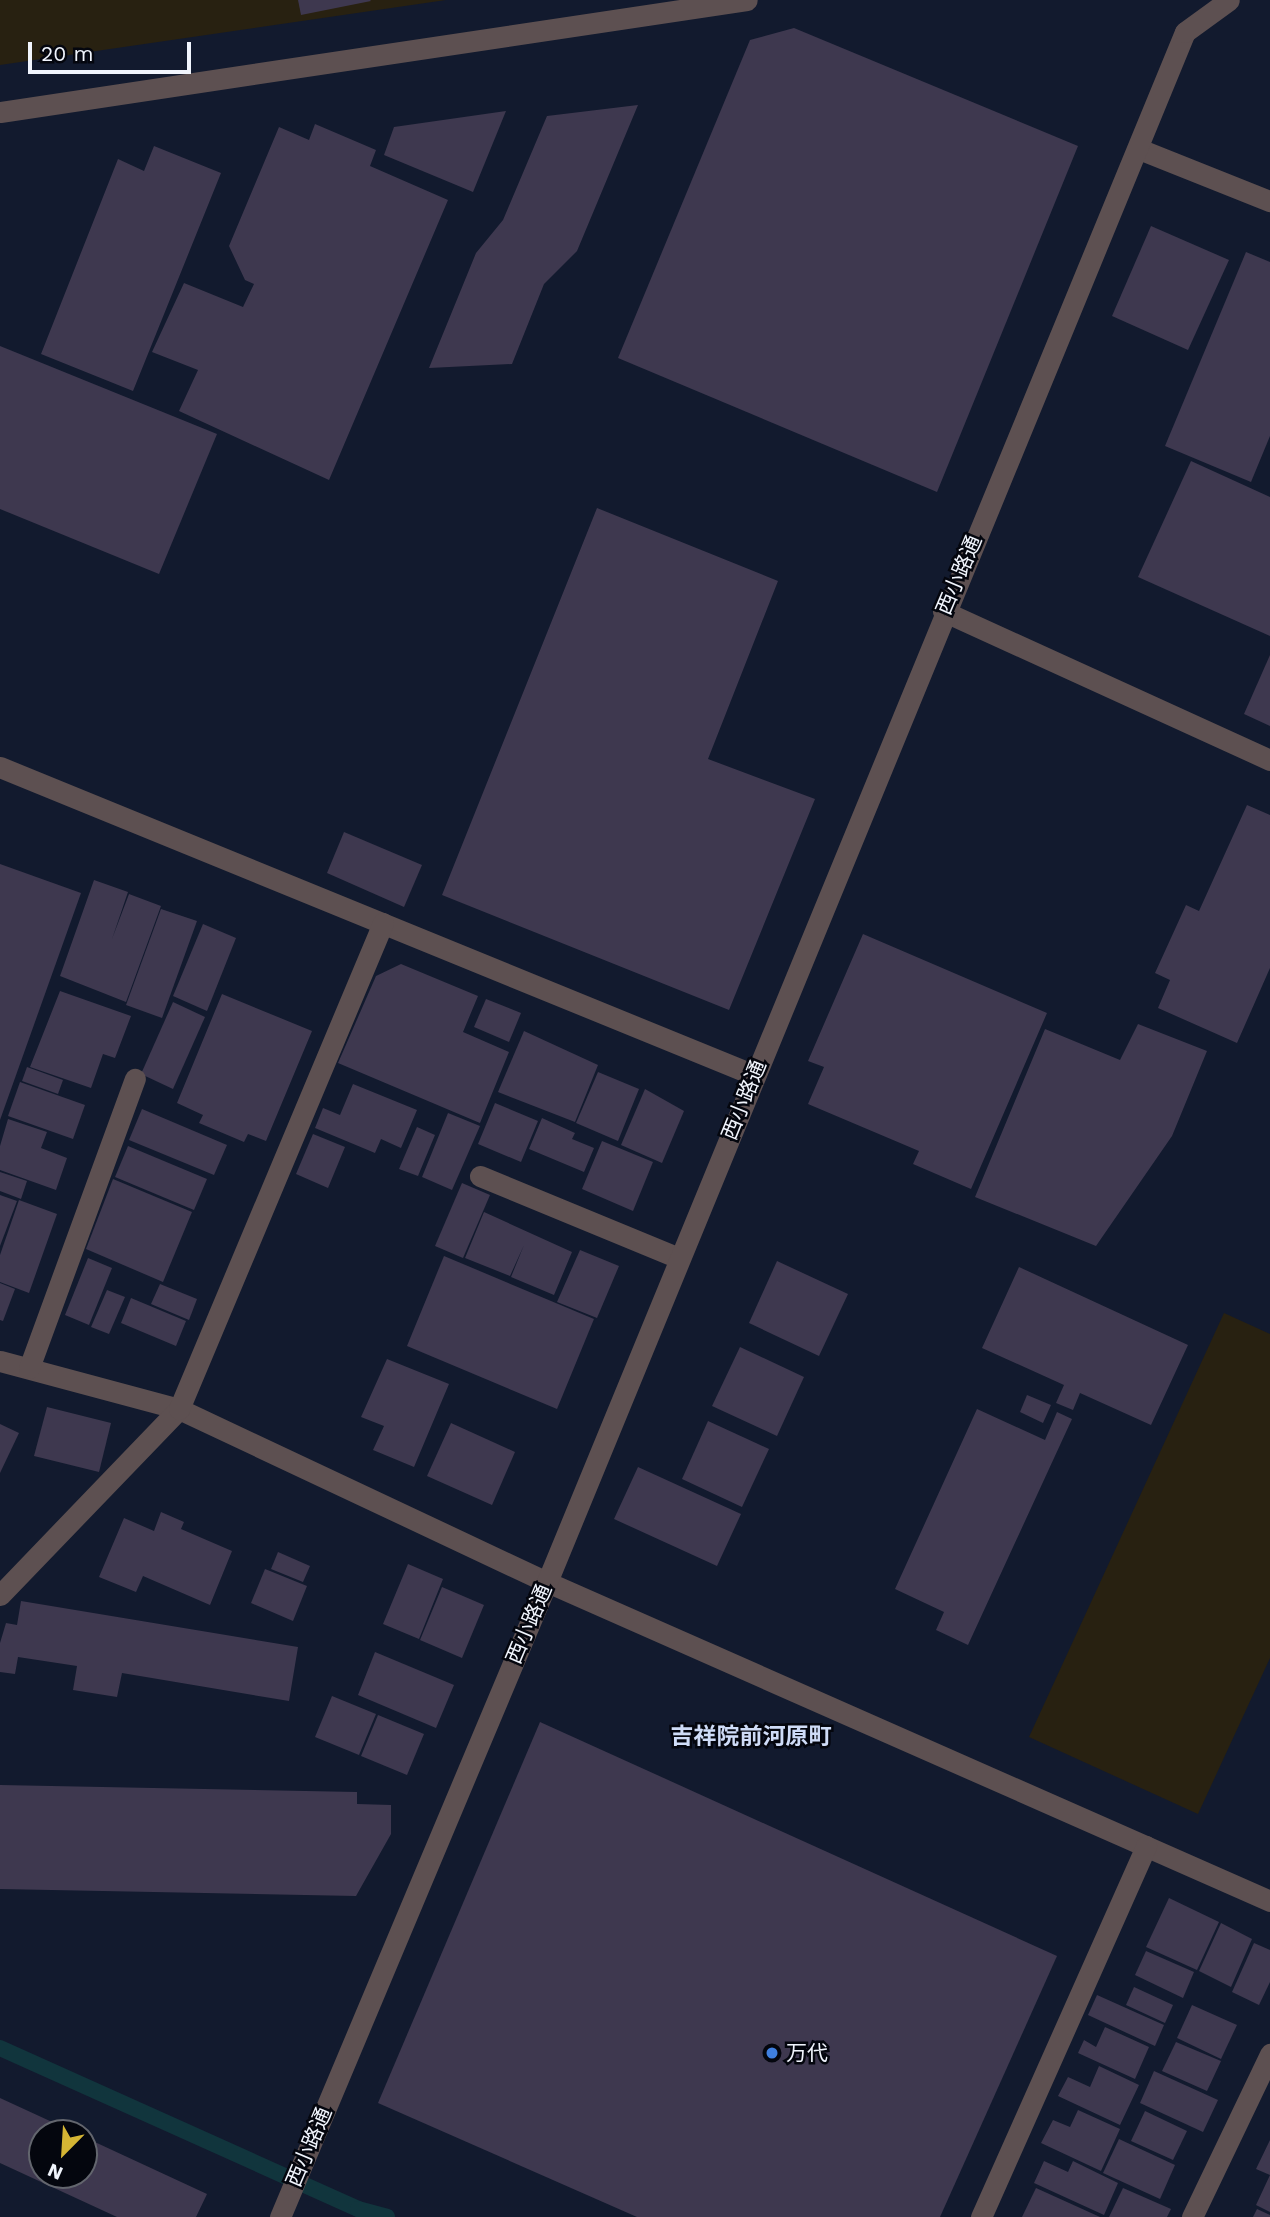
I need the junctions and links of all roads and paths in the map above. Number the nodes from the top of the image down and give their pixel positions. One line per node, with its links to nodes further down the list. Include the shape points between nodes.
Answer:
1 (747, 0): 3 (street)
2 (1229, 0): 4 (street, 西小路通, via 1185,32)
3 (0, 113)
4 (1139, 149): 5 (street); 6 (street, 西小路通)
5 (1270, 201)
6 (943, 611): 7 (street); 10 (street, 西小路通)
7 (1270, 760)
8 (0, 767): 9 (street)
9 (383, 923): 10 (street); 16 (street)
10 (754, 1075): 13 (street, 西小路通)
11 (135, 1079): 15 (street)
12 (480, 1176): 13 (street)
13 (679, 1258): 17 (street, 西小路通)
14 (0, 1361): 15 (street)
15 (29, 1368): 16 (street)
16 (179, 1409): 17 (street); 18 (street)
17 (547, 1582): 19 (street); 22 (street, 西小路通)
18 (0, 1595)
19 (1146, 1846): 20 (street); 23 (street)
20 (1270, 1901)
21 (1270, 2054): 24 (street)
22 (280, 2217)
23 (981, 2217)
24 (1192, 2217)

